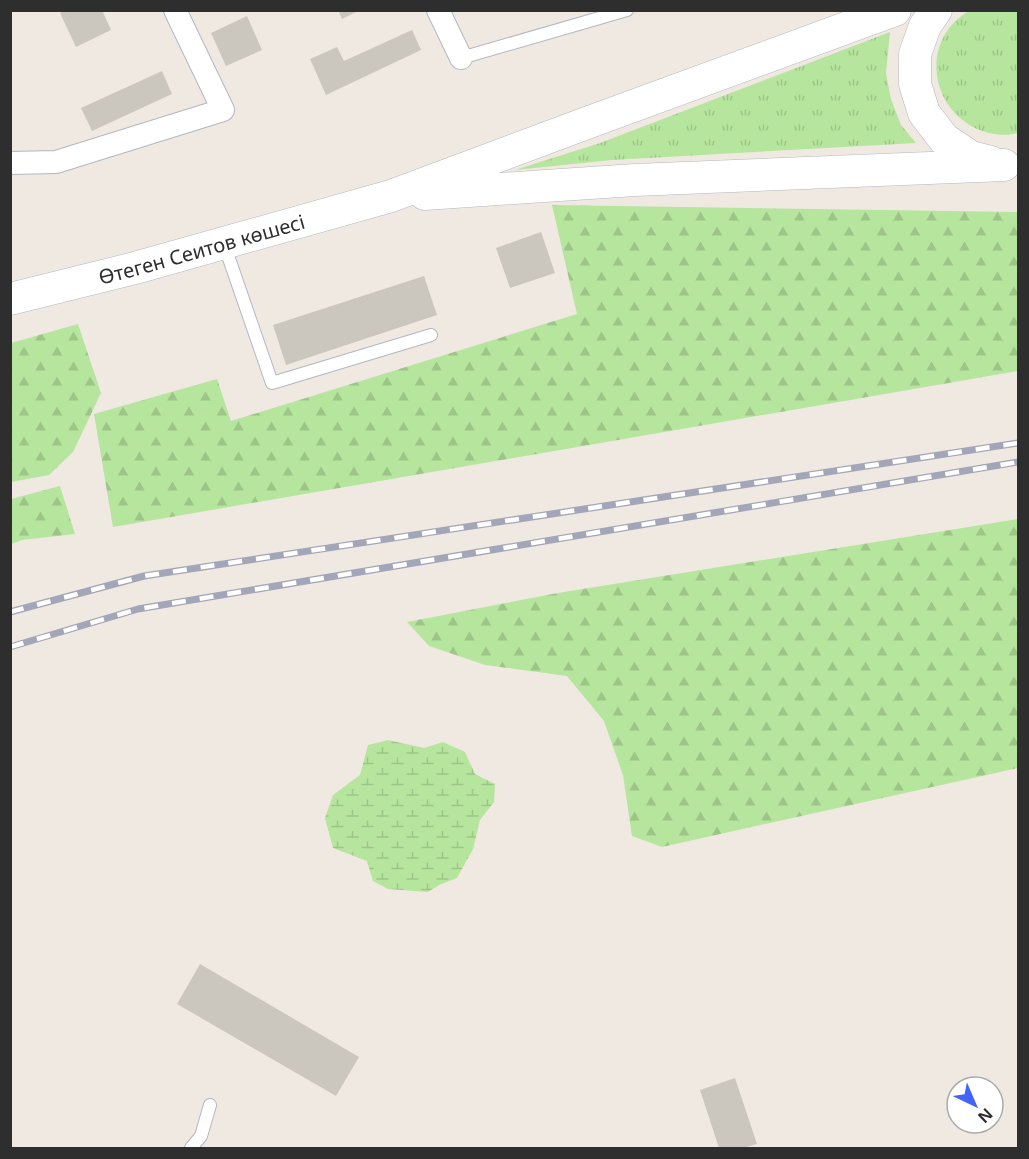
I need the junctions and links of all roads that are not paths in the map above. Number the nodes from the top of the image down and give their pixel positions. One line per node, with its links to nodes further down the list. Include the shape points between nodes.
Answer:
1 (175, 10): 7 (street, via 223,110 56,162)
2 (438, 10): 6 (street)
3 (627, 10): 6 (lane)
4 (895, 10): 9 (main road)
5 (936, 10): 8 (main road, via 925,26 915,54 915,84 924,113 944,139 971,158)
6 (461, 58)
7 (10, 163)
8 (1011, 165): 9 (main road, via 647,179)
9 (391, 196): 10 (main road, Өтеген Сеитов көшесі)
10 (224, 243): 11 (main road, Өтеген Сеитов көшесі); 12 (lane, via 272,383)
11 (10, 299)
12 (431, 335)
13 (210, 1105): 14 (lane, via 201,1136)
14 (191, 1149)

